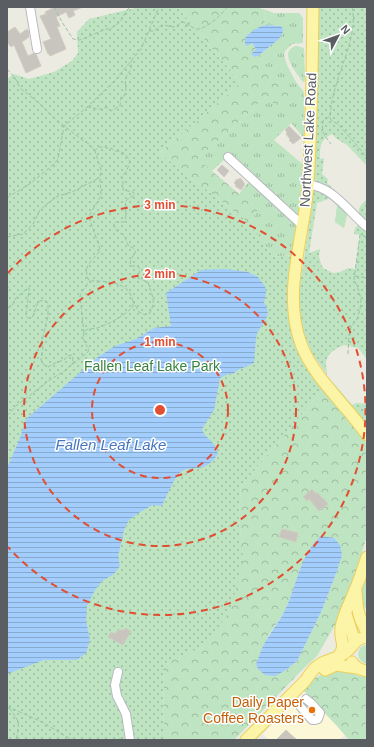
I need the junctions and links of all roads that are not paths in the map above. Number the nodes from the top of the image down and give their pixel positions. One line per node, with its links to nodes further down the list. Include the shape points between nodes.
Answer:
1 (30, 7): 3 (lane)
2 (313, 7): 5 (main road, Northwest Lake Road)
3 (37, 49)
4 (228, 157): 6 (lane)
5 (308, 185): 6 (main road, Northwest Lake Road); 7 (lane, via 328,190)
6 (302, 226): 8 (main road, Northwest Lake Road, via 293,299 299,338 318,373)
7 (367, 227)
8 (367, 435)
9 (367, 558): 10 (main road)
10 (356, 589): 11 (main road); 12 (main road)
11 (362, 612): 13 (main road, via 362,624)
12 (346, 614): 15 (main road); 16 (main road, via 341,628 343,647)
13 (367, 632)
14 (367, 637): 15 (main road, via 359,639)
15 (353, 645): 16 (main road); 17 (main road, via 350,658)
16 (337, 658): 19 (main road, via 317,666)
17 (362, 669): 19 (main road, via 336,665)
18 (118, 672): 22 (lane, via 114,685 126,714)
19 (305, 681): 23 (main road)
20 (306, 699): 21 (lane, via 320,713 320,717 312,720)
21 (300, 706)
22 (130, 740)
23 (246, 740)

